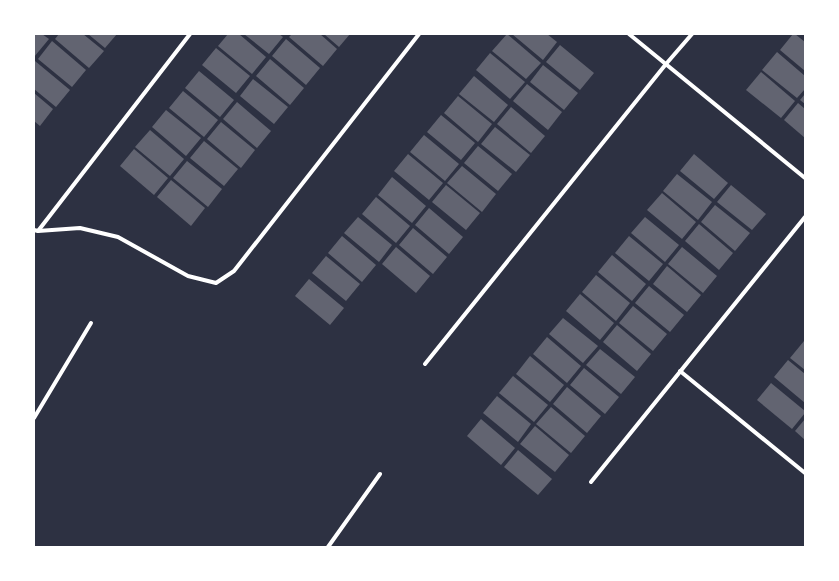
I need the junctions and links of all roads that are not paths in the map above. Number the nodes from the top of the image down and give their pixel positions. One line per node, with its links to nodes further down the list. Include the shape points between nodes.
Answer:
1 (190, 34): 8 (street)
2 (419, 34): 8 (street, via 234,271 216,283 188,276 118,237 80,228)
3 (629, 34): 5 (street)
4 (692, 34): 5 (street)
5 (666, 64): 6 (street); 10 (street)
6 (805, 178)
7 (805, 217): 11 (street)
8 (36, 230)
9 (91, 323): 12 (street)
10 (425, 364)
11 (680, 371): 13 (street); 15 (street)
12 (34, 418)
13 (805, 473)
14 (380, 474): 16 (street)
15 (591, 482)
16 (328, 547)

